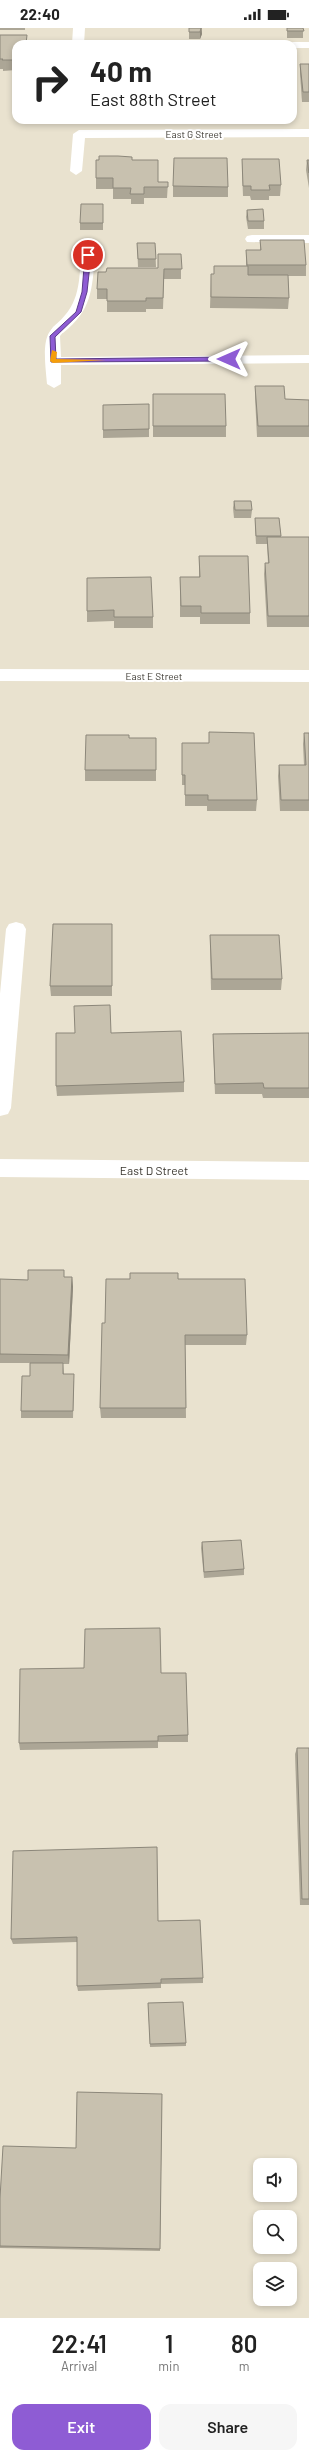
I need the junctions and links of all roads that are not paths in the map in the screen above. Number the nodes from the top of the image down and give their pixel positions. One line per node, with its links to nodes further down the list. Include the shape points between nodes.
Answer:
1 (79, 28): 2 (street)
2 (78, 40)
3 (297, 45): 4 (street)
4 (309, 45)
5 (309, 133): 6 (street, East G Street, via 79,134)
6 (76, 171)
7 (252, 239): 8 (street)
8 (309, 239)
9 (88, 255): 11 (street, via 85,292 78,312 52,336)
10 (309, 359): 11 (street)
11 (53, 361): 12 (street)
12 (54, 384)
13 (0, 676): 14 (street, East E Street)
14 (309, 676)
15 (16, 929): 16 (street)
16 (0, 1108)
17 (0, 1168): 18 (street, East D Street)
18 (309, 1171)

